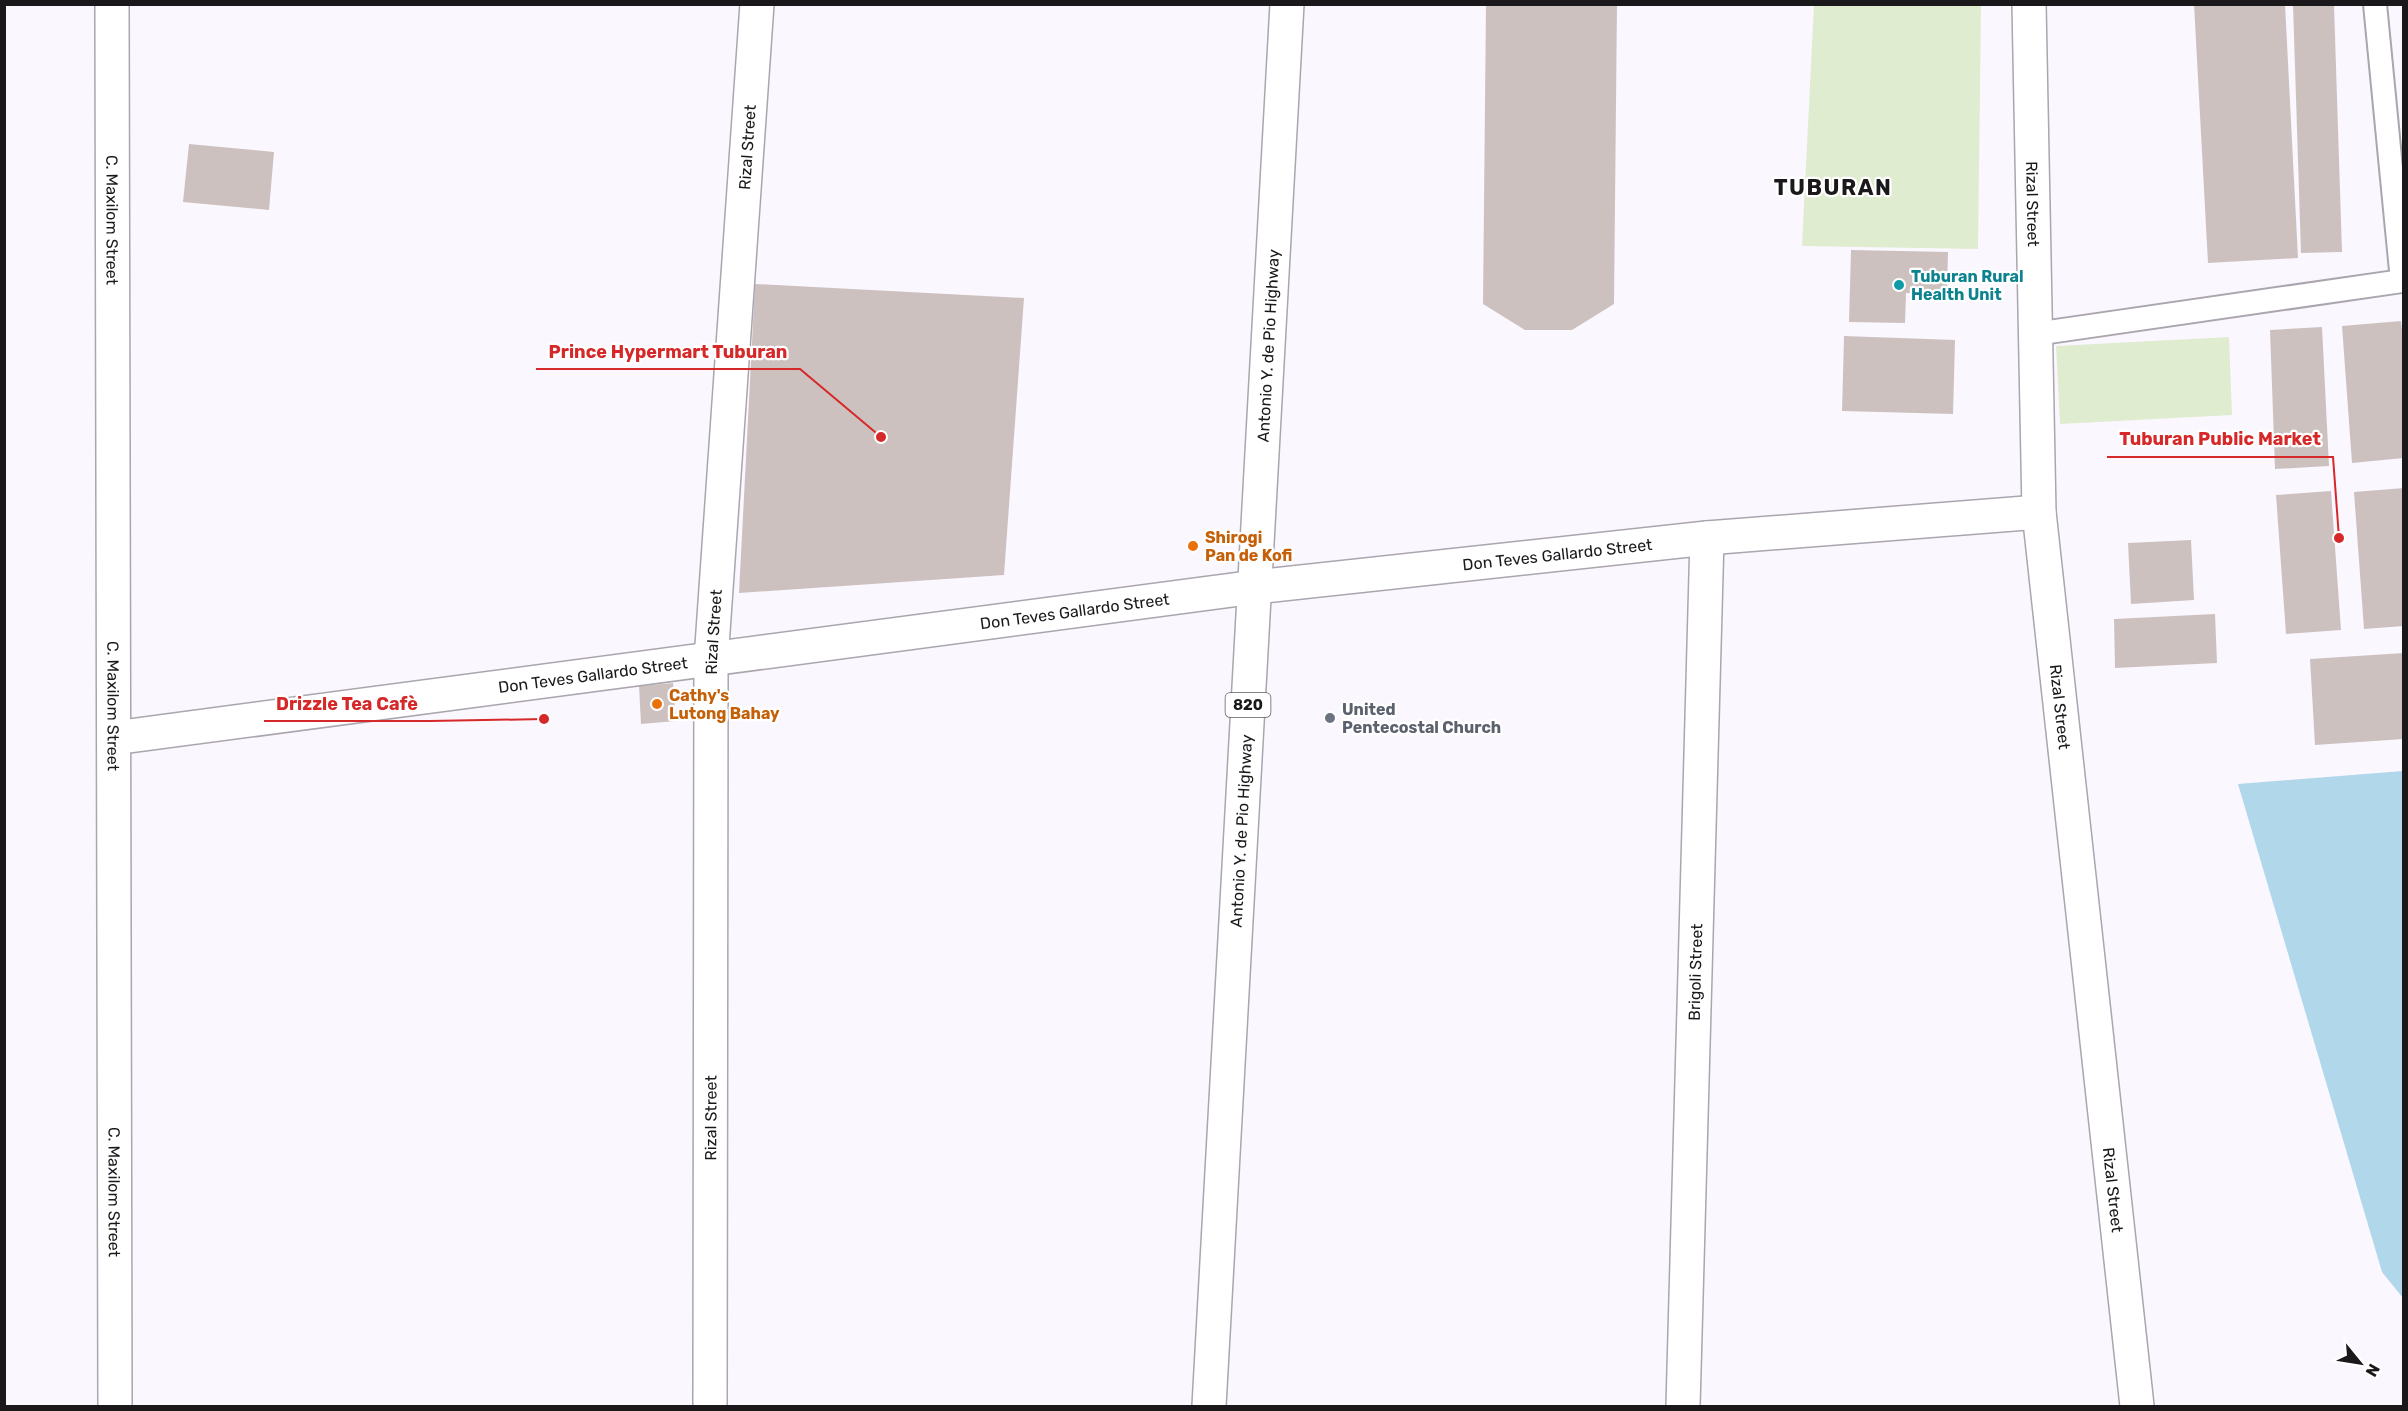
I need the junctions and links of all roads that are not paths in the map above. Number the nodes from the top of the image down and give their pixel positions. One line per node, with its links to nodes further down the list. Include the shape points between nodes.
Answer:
1 (112, 4): 11 (main road, C. Maxilom Street)
2 (757, 4): 10 (main road, Rizal Street)
3 (1287, 4): 9 (main road, Antonio Y. de Pio Highway / 820)
4 (2029, 4): 6 (main road, Rizal Street)
5 (2375, 4): 6 (lane, via 2402,281)
6 (2035, 334): 7 (main road, Rizal Street)
7 (2039, 512): 8 (main road, Don Teves Gallardo Street); 16 (main road, Rizal Street)
8 (1707, 538): 9 (main road, Don Teves Gallardo Street); 15 (main road, Brigoli Street)
9 (1255, 587): 10 (main road, Don Teves Gallardo Street); 14 (main road, Antonio Y. de Pio Highway / 820)
10 (711, 660): 11 (main road, Don Teves Gallardo Street); 13 (main road, Rizal Street)
11 (114, 738): 12 (main road, C. Maxilom Street)
12 (115, 1407)
13 (710, 1407)
14 (1209, 1407)
15 (1683, 1407)
16 (2137, 1407)

